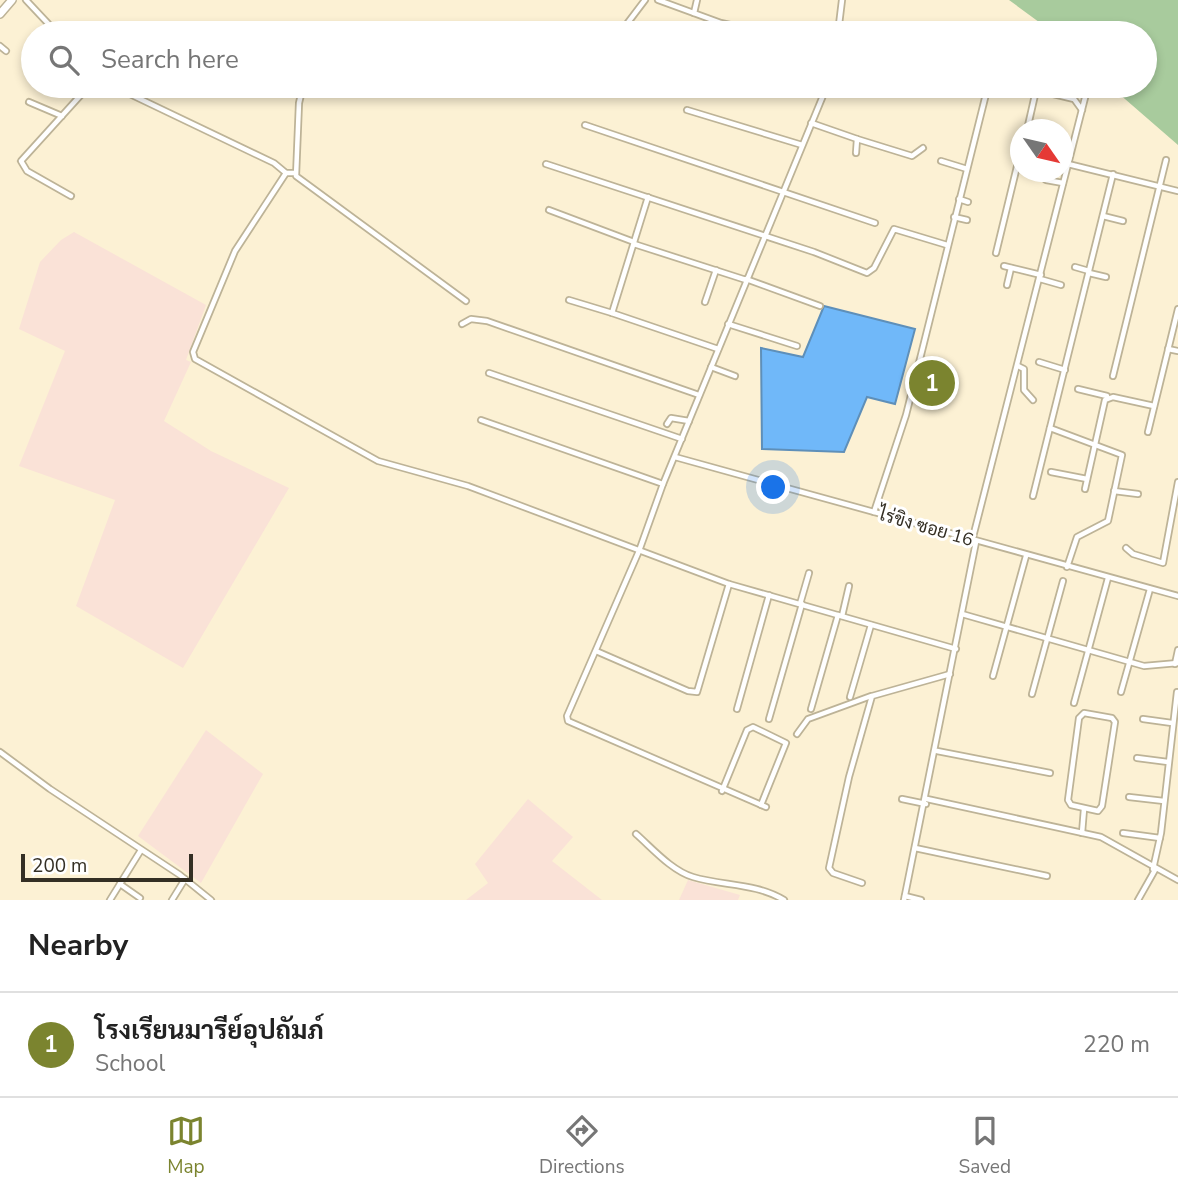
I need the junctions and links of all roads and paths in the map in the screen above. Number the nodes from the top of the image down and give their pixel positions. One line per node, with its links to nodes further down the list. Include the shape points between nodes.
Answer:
1 (12, 0): 8 (main road)
2 (26, 0): 9 (street)
3 (645, 0): 10 (street)
4 (658, 0): 7 (street)
5 (697, 0): 7 (street)
6 (842, 0): 12 (street)
7 (694, 13): 11 (street)
8 (0, 14)
9 (46, 21)
10 (629, 21)
11 (723, 21)
12 (840, 21)
13 (0, 46): 14 (street)
14 (6, 51)
15 (78, 98): 26 (street)
16 (138, 98): 40 (street)
17 (302, 98): 41 (street)
18 (822, 98): 28 (street)
19 (985, 98): 39 (street)
20 (1035, 98): 27 (street)
21 (1071, 98): 25 (street)
22 (1085, 98): 25 (street)
23 (29, 102): 26 (street)
24 (687, 110): 31 (street)
25 (1082, 111): 32 (street)
26 (62, 116): 49 (street, via 21,161 26,171)
27 (1030, 119)
28 (811, 123): 30 (street); 31 (street)
29 (585, 125): 47 (street)
30 (858, 139): 33 (street, via 912,156); 34 (street)
31 (802, 145): 47 (street)
32 (1073, 145)
33 (923, 148)
34 (856, 153)
35 (1166, 160): 46 (street)
36 (941, 161): 39 (street)
37 (546, 164): 50 (street)
38 (1073, 165): 42 (street)
39 (967, 169): 51 (street)
40 (286, 173): 41 (street); 119 (street, via 227,268 193,352 195,359 378,461 468,486)
41 (294, 173): 74 (street)
42 (1113, 174): 46 (street); 54 (street)
43 (1013, 182): 62 (street)
44 (1057, 182): 45 (street)
45 (1063, 183): 69 (street)
46 (1160, 186): 48 (street); 92 (street)
47 (784, 191): 58 (street); 59 (street)
48 (1178, 191)
49 (71, 196)
50 (648, 197): 59 (street); 60 (street)
51 (959, 199): 52 (street); 55 (street)
52 (968, 202)
53 (549, 210): 60 (street)
54 (1103, 216): 57 (street); 67 (street)
55 (954, 217): 56 (street); 61 (street)
56 (967, 220)
57 (1123, 221)
58 (875, 223)
59 (765, 236): 61 (street, via 867,273 894,229); 70 (street)
60 (634, 243): 66 (street); 78 (street)
61 (947, 245): 116 (street, via 906,415)
62 (996, 253)
63 (1003, 266): 65 (street)
64 (1074, 267): 67 (street)
65 (1011, 268): 69 (street); 71 (street)
66 (716, 270): 70 (street); 75 (street)
67 (1089, 272): 68 (street); 89 (street)
68 (1106, 276)
69 (1041, 277): 72 (street); 87 (street)
70 (746, 280): 76 (street); 80 (street)
71 (1007, 285)
72 (1061, 285)
73 (569, 300): 78 (street)
74 (466, 301)
75 (705, 302)
76 (820, 306)
77 (1178, 309): 81 (street)
78 (612, 313): 83 (street)
79 (462, 324): 94 (street, via 471,319 488,321)
80 (728, 324): 82 (street); 83 (street)
81 (1176, 324): 84 (street)
82 (797, 346)
83 (718, 349): 88 (street)
84 (1168, 349): 85 (street); 97 (street)
85 (1178, 351)
86 (1039, 362): 89 (street)
87 (1018, 366): 96 (street, via 1024,369 1024,390); 117 (street)
88 (711, 367): 91 (street); 94 (street)
89 (1065, 370): 101 (street)
90 (489, 373): 103 (street)
91 (735, 376)
92 (1113, 376)
93 (1078, 389): 95 (street)
94 (699, 395): 99 (street)
95 (1108, 397): 97 (street); 104 (street)
96 (1033, 400)
97 (1154, 406): 102 (street)
98 (481, 420): 109 (street)
99 (689, 421): 100 (street, via 671,418); 103 (street)
100 (667, 424)
101 (1050, 428): 104 (street); 113 (street)
102 (1148, 432)
103 (682, 439): 105 (street)
104 (1095, 442): 107 (street); 111 (street, via 1121,453)
105 (675, 457): 109 (street); 116 (street, ไร่ขิง ซอย 16)
106 (1051, 472): 107 (street)
107 (1087, 479): 110 (street)
108 (1178, 482): 115 (street)
109 (663, 484): 119 (street)
110 (1084, 489)
111 (1114, 491): 112 (street); 121 (street, via 1107,523 1077,537)
112 (1139, 494)
113 (1033, 496)
114 (1168, 503): 115 (street)
115 (1177, 503): 118 (street, via 1163,563)
116 (874, 512): 117 (street, ไร่ขิง ซอย 16)
117 (974, 541): 120 (street, ไร่ขิง ซอย 16); 131 (street)
118 (1126, 548)
119 (639, 551): 125 (street); 139 (street)
120 (1026, 556): 121 (street, ไร่ขิง ซอย 16); 134 (street)
121 (1067, 566): 123 (street, ไร่ขิง ซอย 16)
122 (809, 573): 130 (street)
123 (1108, 578): 127 (street, ไร่ขิง ซอย 16); 137 (street)
124 (1063, 581): 135 (street)
125 (729, 584): 128 (street); 139 (street, via 696,692)
126 (849, 586): 132 (street)
127 (1150, 589): 129 (street, ไร่ขิง ซอย 16); 140 (street)
128 (769, 595): 130 (street); 150 (street)
129 (1178, 596)
130 (801, 604): 132 (street); 152 (street)
131 (962, 614): 134 (street); 136 (street)
132 (840, 615): 133 (street); 151 (street)
133 (871, 625): 136 (street); 148 (street)
134 (1006, 628): 135 (street); 143 (street)
135 (1047, 639): 137 (street); 146 (street)
136 (956, 649): 142 (street)
137 (1089, 650): 140 (street); 149 (street)
138 (1178, 650): 141 (street)
139 (596, 651): 161 (street, via 567,719)
140 (1129, 661): 141 (street, via 1150,667); 144 (street)
141 (1177, 664)
142 (951, 674): 147 (street); 156 (street)
143 (993, 676)
144 (1121, 692)
145 (1177, 692): 154 (street)
146 (1032, 694)
147 (872, 696): 155 (street, via 808,719); 177 (street, via 829,860 829,871)
148 (849, 697)
149 (1074, 703)
150 (737, 709)
151 (811, 709)
152 (769, 719)
153 (1143, 719): 154 (street)
154 (1172, 723): 159 (street)
155 (797, 734)
156 (937, 751): 160 (street); 165 (street)
157 (0, 752): 172 (street)
158 (1137, 758): 159 (street)
159 (1168, 762): 164 (street)
160 (1050, 773)
161 (722, 790): 161 (street, via 764,806 786,743 753,727 747,730)
162 (1129, 797): 164 (street)
163 (902, 799): 165 (street)
164 (1164, 800): 170 (street)
165 (926, 801): 167 (street); 171 (street)
166 (1084, 809): 166 (street, via 1098,811 1102,806 1115,722 1084,713 1079,718 1069,800); 167 (street)
167 (1082, 833): 173 (street, via 1111,842)
168 (1123, 833): 170 (street)
169 (636, 834): 184 (street, via 685,874 761,890)
170 (1160, 838): 173 (street)
171 (915, 848): 174 (street); 180 (street)
172 (141, 850): 175 (street); 178 (street)
173 (1154, 869): 176 (street); 186 (street)
174 (1047, 876)
175 (185, 879): 182 (street); 183 (street)
176 (1178, 880)
177 (862, 883)
178 (120, 884): 179 (street); 181 (street)
179 (141, 898)
180 (905, 898): 185 (street)
181 (110, 900)
182 (172, 900)
183 (211, 900)
184 (784, 900)
185 (921, 900)
186 (1138, 900)

